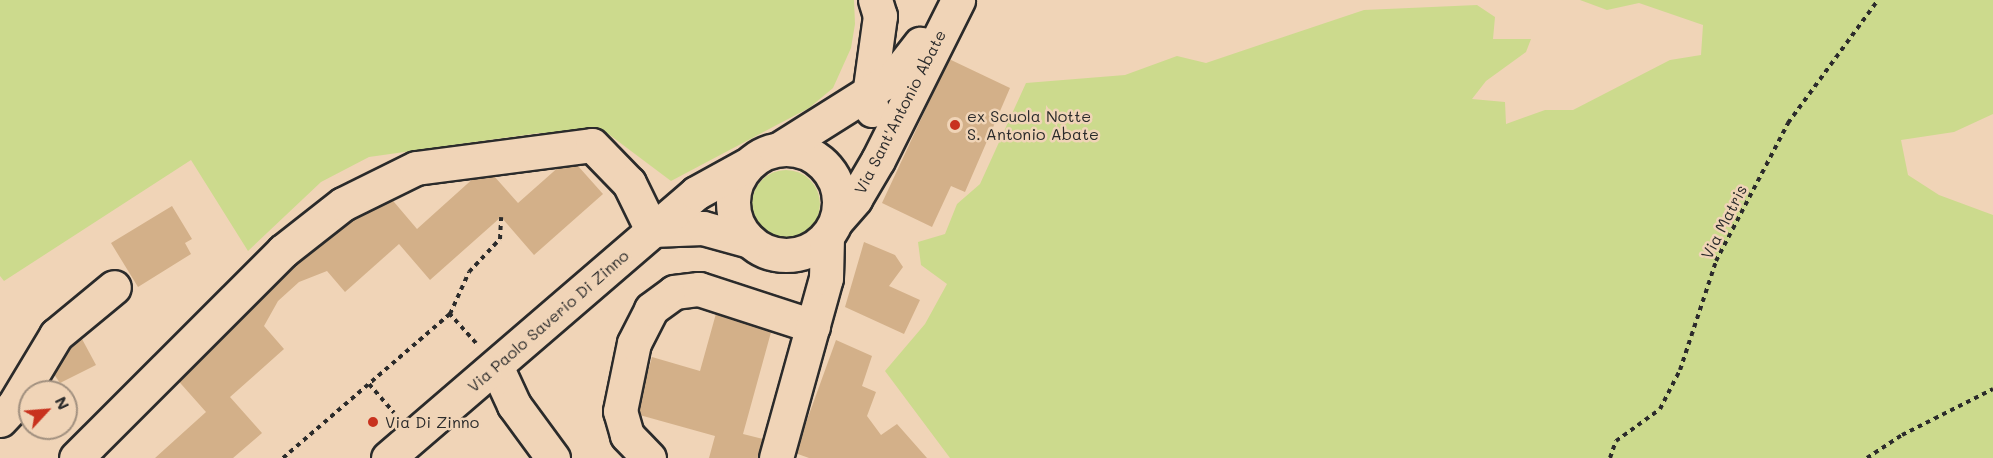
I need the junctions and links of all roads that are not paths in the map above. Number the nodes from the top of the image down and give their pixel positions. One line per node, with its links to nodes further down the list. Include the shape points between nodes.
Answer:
1 (874, 0): 3 (street, via 880,16)
2 (956, 0): 3 (street, Via Sant'Antonio Abate, via 895,76); 6 (street, Via Sant'Antonio Abate, via 878,159 855,199)
3 (869, 95): 4 (street, Via Sant'Antonio Abate); 6 (street, via 875,125 869,150)
4 (779, 149): 5 (street, via 762,154); 6 (street, via 802,150 821,161 835,179)
5 (747, 165): 7 (street, Via Paolo Saverio Di Zinno, via 696,193); 8 (street, via 736,183 732,204 737,224)
6 (835, 220): 8 (street, via 798,255 780,256); 10 (street)
7 (652, 230): 8 (street, via 702,228); 11 (street, Via Paolo Saverio Di Zinno); 13 (street, via 629,183 592,145 416,168 343,204 283,251)
8 (750, 241)
9 (114, 287): 12 (street, via 56,335 14,405)
10 (813, 326): 16 (street, via 699,289 674,292 651,309 634,343 620,411 627,435); 17 (street)
11 (496, 366): 14 (street, Via Paolo Saverio Di Zinno); 15 (street, via 514,405)
12 (0, 420)
13 (76, 458)
14 (388, 458)
15 (553, 458)
16 (649, 458)
17 (776, 458)

